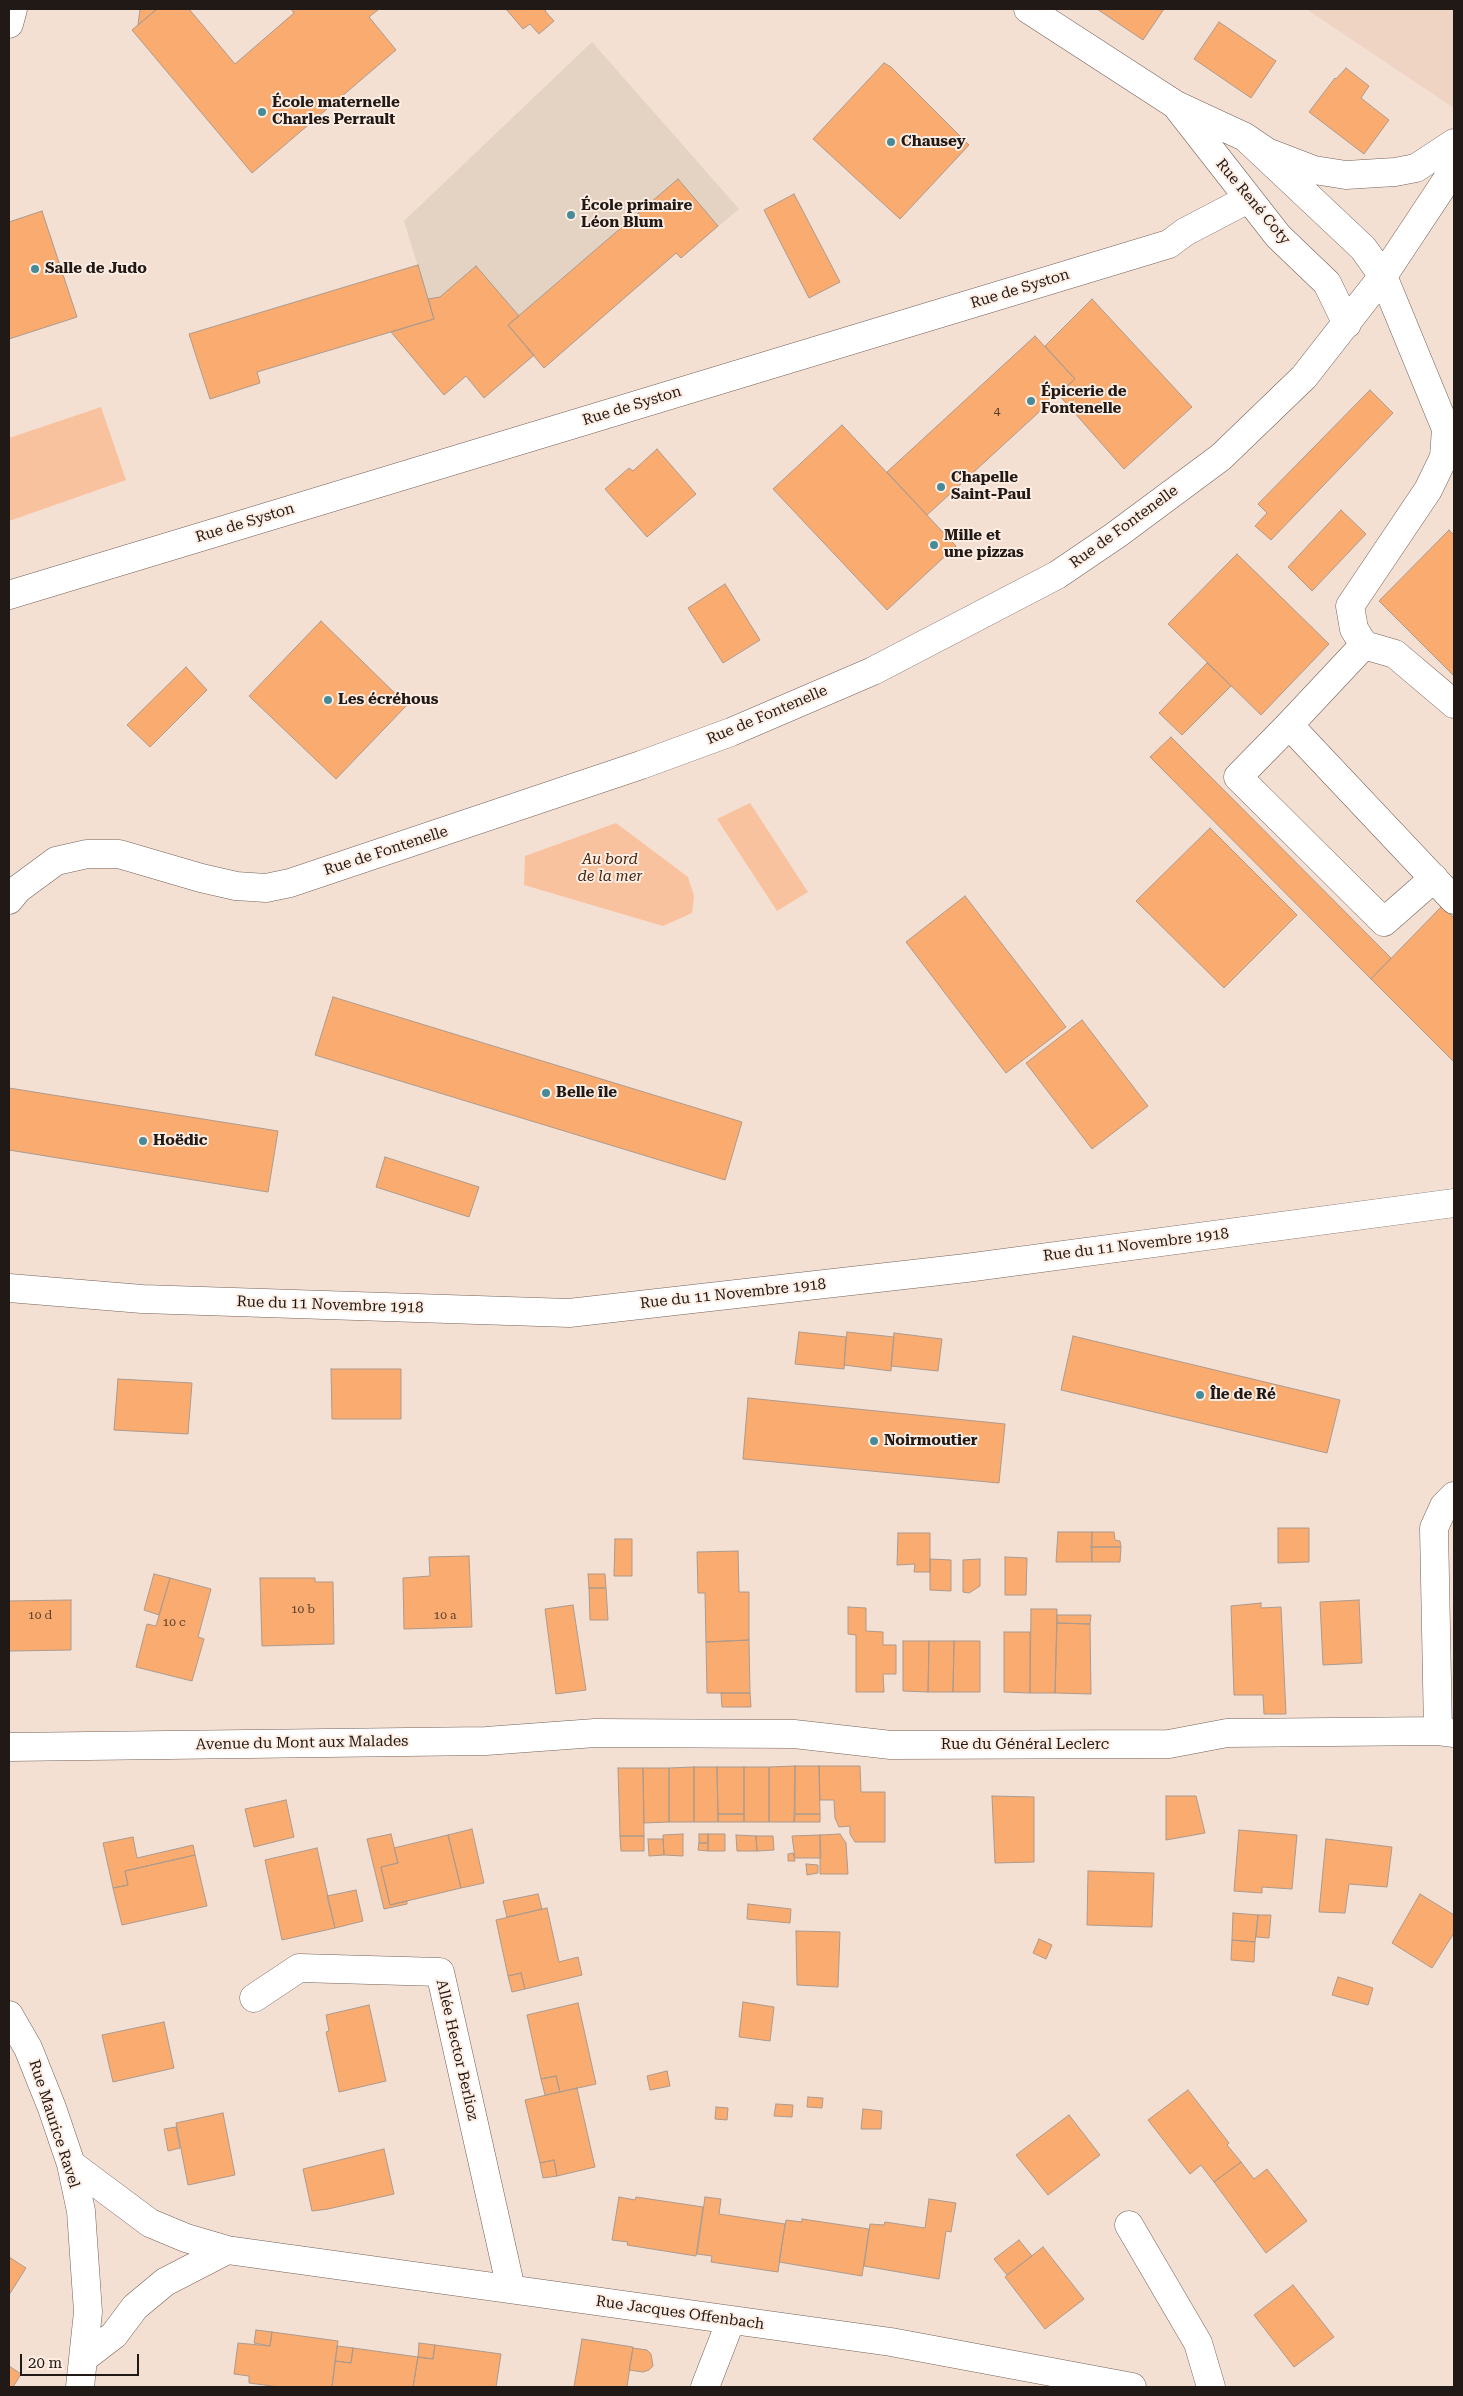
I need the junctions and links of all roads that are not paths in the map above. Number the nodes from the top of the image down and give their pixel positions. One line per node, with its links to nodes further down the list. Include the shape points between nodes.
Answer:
1 (13, 9): 3 (street)
2 (1028, 9): 4 (street, Rue René Coty)
3 (9, 24)
4 (1176, 105): 5 (street, Rue René Coty); 8 (street, Rue René Coty)
5 (1245, 137): 6 (street, Rue René Coty, via 1268,152 1314,170 1346,175 1416,168); 9 (street, Rue René Coty, via 1363,248)
6 (1454, 143)
7 (1454, 170): 9 (street, Rue de Fontenelle)
8 (1248, 198): 10 (street, Rue René Coty, via 1278,236 1327,283); 11 (street, Rue de Syston, via 1169,244)
9 (1383, 276): 10 (street, Rue de Fontenelle); 12 (street, Rue René Coty, via 1446,429 1444,457 1428,490 1350,606 1354,629)
10 (1347, 324): 16 (street, Rue de Fontenelle, via 1304,377 1221,457 1116,536 1057,575 873,671 731,732 640,766 290,882 266,888 236,886 119,854 87,854 56,861 30,879)
11 (9, 594)
12 (1364, 645): 13 (street, via 1395,654); 14 (street)
13 (1454, 704)
14 (1289, 725): 15 (street); 15 (street, via 1238,777 1384,922)
15 (1434, 878): 17 (street)
16 (9, 900)
17 (1454, 900)
18 (1454, 1203): 19 (street, Rue du 11 Novembre 1918, via 966,1268 569,1313 142,1299)
19 (9, 1288)
20 (1454, 1496): 21 (street, via 1444,1506 1434,1528)
21 (1446, 1732): 22 (street, Rue du Général Leclerc, via 1227,1733 1169,1744 891,1745 794,1734)
22 (595, 1733): 23 (street, Avenue du Mont aux Malades, via 486,1741)
23 (9, 1747)
24 (254, 1998): 29 (street, Allée Hector Berlioz, via 299,1968 440,1972)
25 (9, 2015): 26 (street, Rue Maurice Ravel, via 28,2048)
26 (71, 2164): 28 (street, Rue Jacques Offenbach, via 150,2223); 31 (street, Rue Maurice Ravel, via 81,2211 86,2266 88,2312)
27 (1129, 2225): 35 (street, via 1198,2343)
28 (227, 2250): 29 (street, Rue Jacques Offenbach); 31 (street, via 165,2282 135,2307 114,2335)
29 (511, 2289): 30 (street, Rue Jacques Offenbach)
30 (731, 2320): 33 (street); 34 (street, Rue Jacques Offenbach, via 891,2342)
31 (84, 2358): 32 (street, Rue Maurice Ravel)
32 (80, 2387)
33 (705, 2387)
34 (1132, 2387)
35 (1211, 2387)

